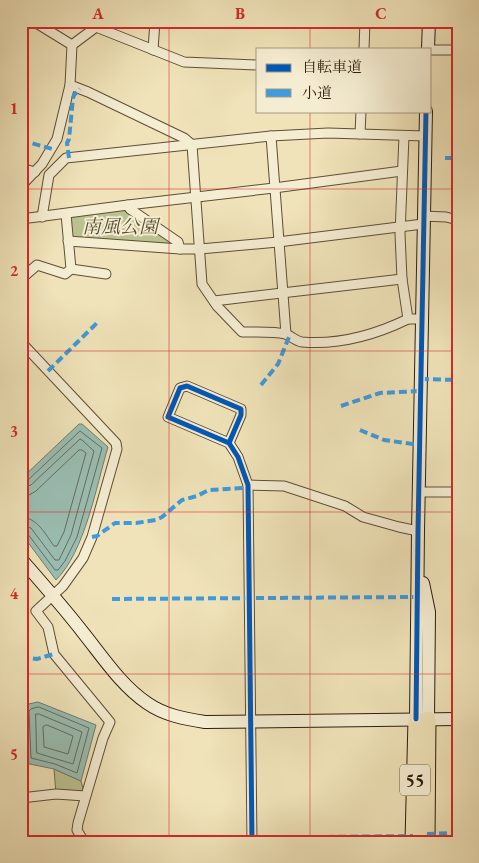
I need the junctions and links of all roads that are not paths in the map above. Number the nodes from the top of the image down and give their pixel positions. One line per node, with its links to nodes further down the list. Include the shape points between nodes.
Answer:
1 (33, 21): 6 (street)
2 (155, 21): 9 (street)
3 (365, 21): 7 (street)
4 (429, 21): 8 (street)
5 (96, 24): 6 (street); 9 (street)
6 (72, 45): 13 (street)
7 (364, 48)
8 (429, 48)
9 (154, 50): 12 (street, via 184,62)
10 (432, 50): 11 (street)
11 (458, 50)
12 (256, 65)
13 (70, 85): 20 (street, via 184,138); 23 (street, via 57,139)
14 (361, 112): 16 (street)
15 (426, 112): 19 (street)
16 (360, 134): 17 (street); 18 (street)
17 (271, 136): 20 (street); 25 (street)
18 (404, 136): 19 (street); 22 (street)
19 (425, 136): 31 (street)
20 (192, 145): 26 (street); 29 (street, via 66,158 50,175)
21 (21, 168): 23 (street)
22 (402, 171): 25 (street); 33 (street)
23 (35, 172): 24 (street)
24 (21, 186)
25 (274, 188): 26 (street); 35 (street)
26 (196, 196): 27 (street); 36 (street)
27 (128, 205): 28 (street); 37 (street, via 178,242)
28 (66, 214): 29 (street); 34 (street)
29 (42, 217): 30 (street)
30 (29, 218)
31 (423, 220): 32 (street, via 446,217); 33 (street); 45 (street)
32 (458, 220)
33 (401, 226): 35 (street); 41 (street)
34 (68, 241): 37 (street); 38 (street)
35 (278, 242): 36 (street); 42 (street)
36 (200, 249): 37 (street); 43 (street, via 202,284)
37 (180, 250)
38 (71, 269): 39 (street); 40 (street, via 64,274 37,265)
39 (106, 274)
40 (21, 279)
41 (402, 279): 42 (street); 44 (street)
42 (283, 293): 43 (street); 46 (street)
43 (214, 302): 46 (street, via 242,332)
44 (408, 319): 45 (street); 46 (street, via 349,339 300,342)
45 (423, 319): 50 (street)
46 (286, 334)
47 (21, 342): 54 (street, via 116,443 117,449 84,558)
48 (229, 443): 48 (street, via 241,409 188,386 180,388 168,417); 49 (street)
49 (248, 485): 52 (street, via 284,486); 57 (street)
50 (419, 492): 51 (street); 52 (street)
51 (458, 492)
52 (418, 535): 55 (street)
53 (21, 559): 54 (street)
54 (54, 596): 57 (street, via 112,669 147,703 185,719); 58 (street, via 36,611 48,626 54,654 110,722)
55 (422, 719): 56 (street); 57 (street); 62 (main road, 55); 63 (main road, 55)
56 (458, 719)
57 (251, 722): 61 (street)
58 (85, 796): 59 (street, via 56,794); 60 (street, via 77,830)
59 (21, 798)
60 (83, 842)
61 (252, 842)
62 (413, 842)
63 (426, 842)

